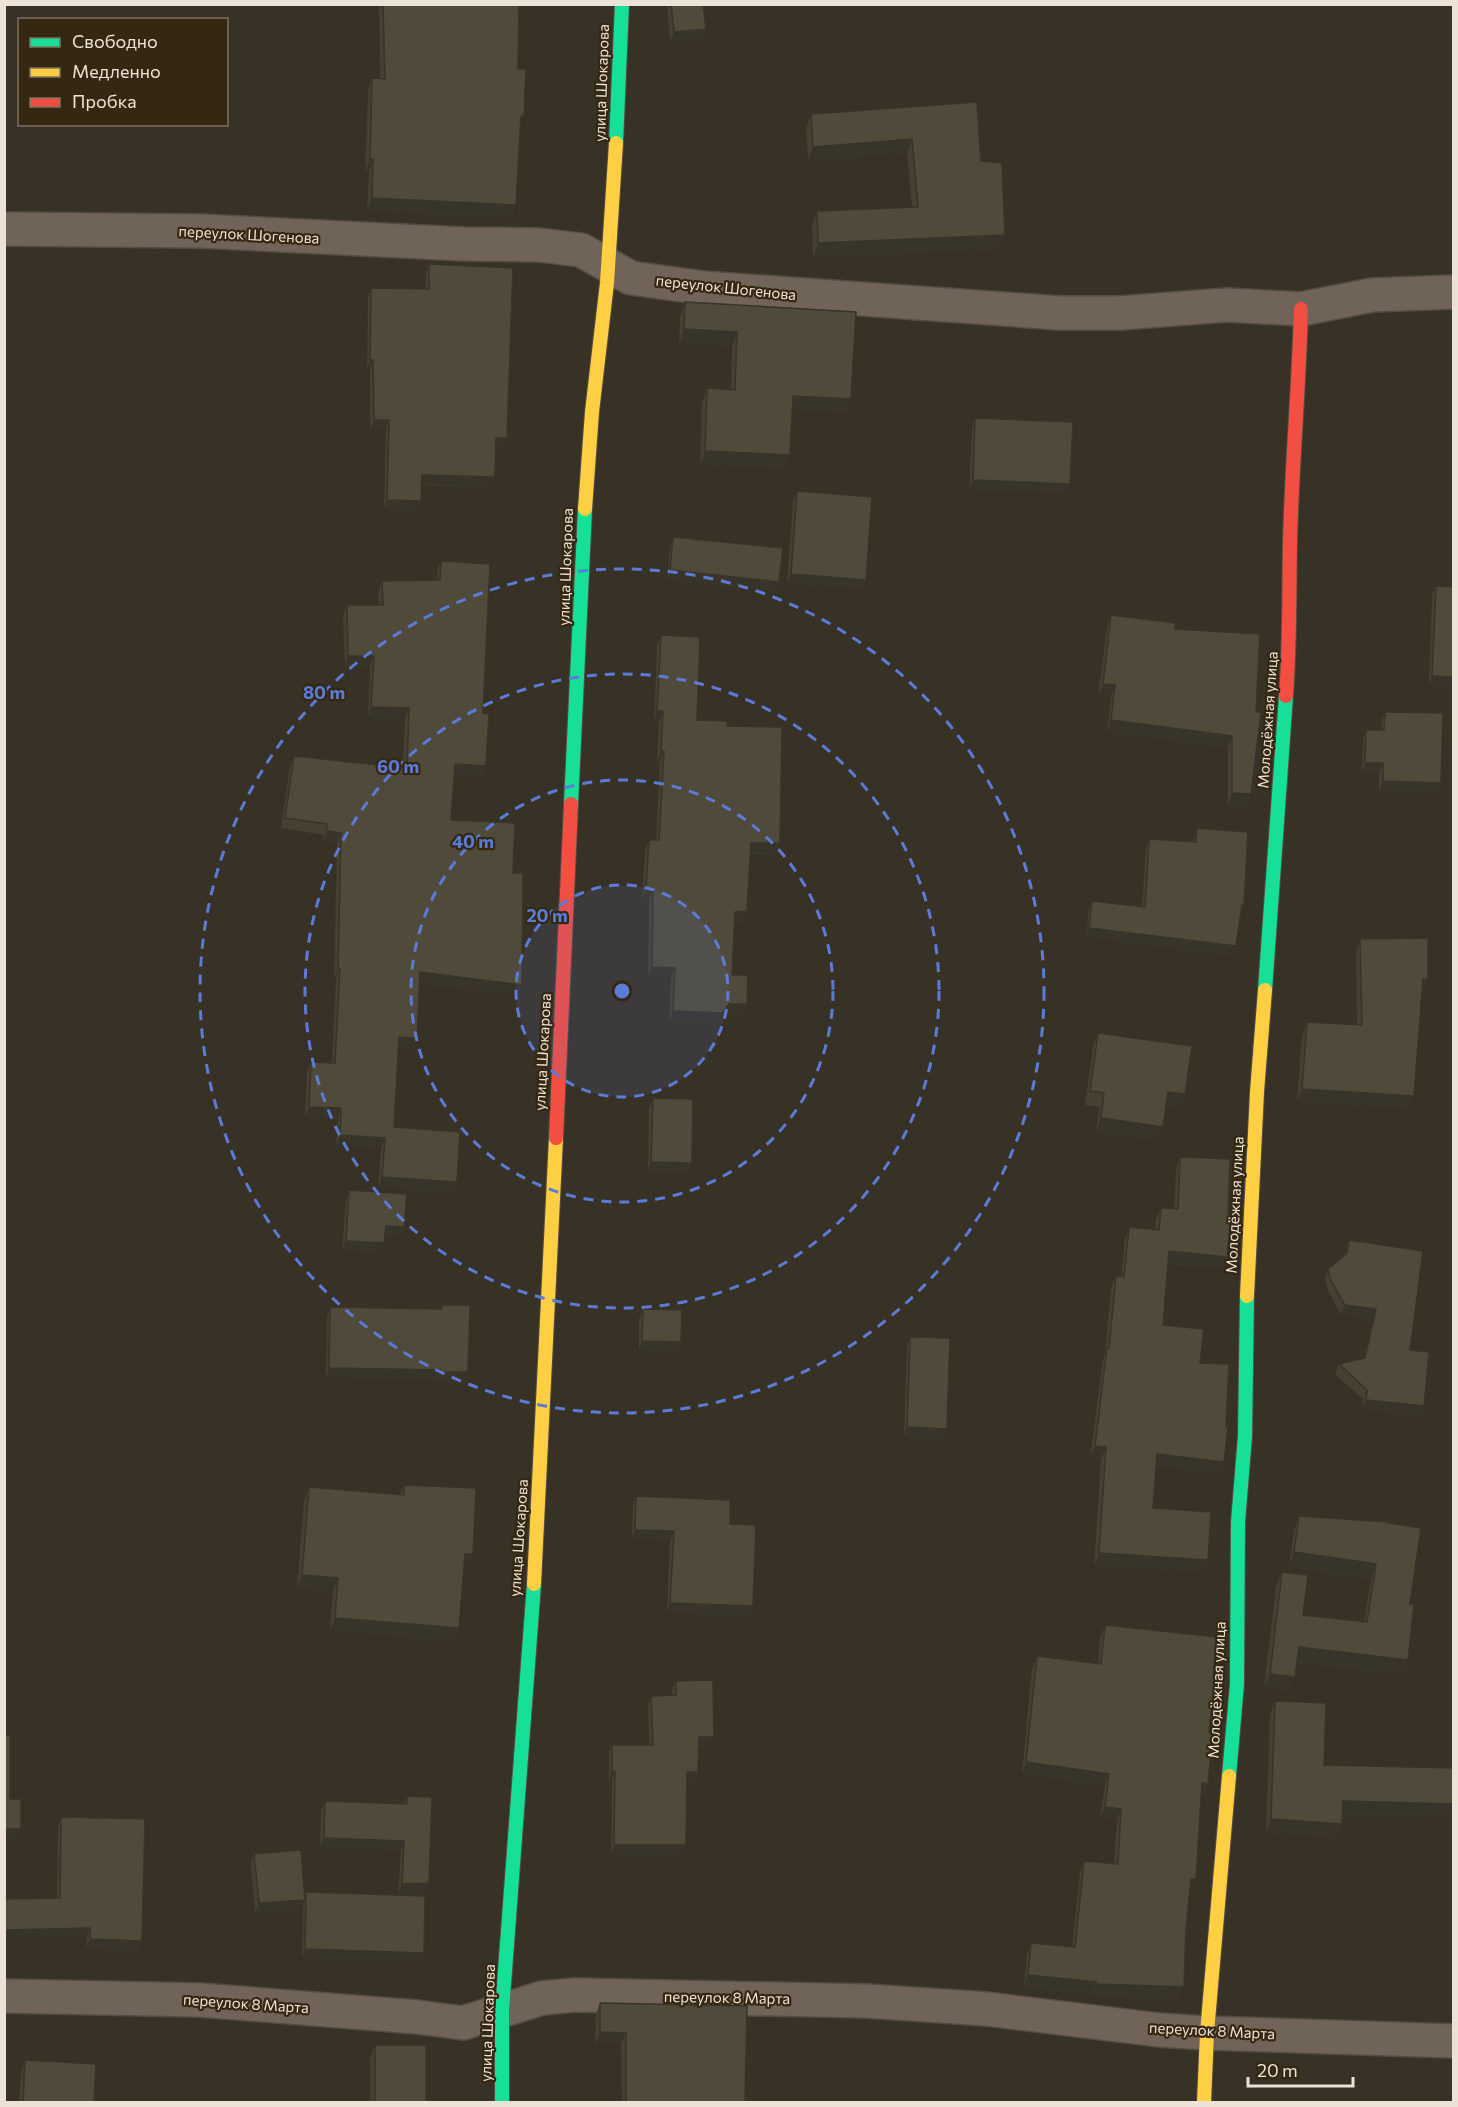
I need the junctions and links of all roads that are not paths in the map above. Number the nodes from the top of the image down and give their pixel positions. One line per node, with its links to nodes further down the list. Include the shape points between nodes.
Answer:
1 (621, 4): 3 (street, улица Шокарова)
2 (4, 229): 3 (street, переулок Шогенова, via 200,231 540,245 581,250)
3 (607, 263): 5 (street, переулок Шогенова, via 631,278 704,288 1022,311 1120,313 1227,305); 7 (street, улица Шокарова, via 585,501 538,1523)
4 (1454, 292): 5 (street, переулок Шогенова, via 1372,295)
5 (1301, 309): 8 (street, Молодёжная улица, via 1290,540 1290,643 1258,1081 1246,1317 1237,1684)
6 (4, 1996): 7 (street, переулок 8 Марта, via 200,2000 463,2023)
7 (502, 2011): 8 (street, переулок 8 Марта, via 542,1998 575,1995 867,2001 987,2009); 10 (street, улица Шокарова)
8 (1207, 2033): 9 (street, переулок 8 Марта); 11 (street, Молодёжная улица)
9 (1454, 2041)
10 (502, 2103)
11 (1204, 2103)

